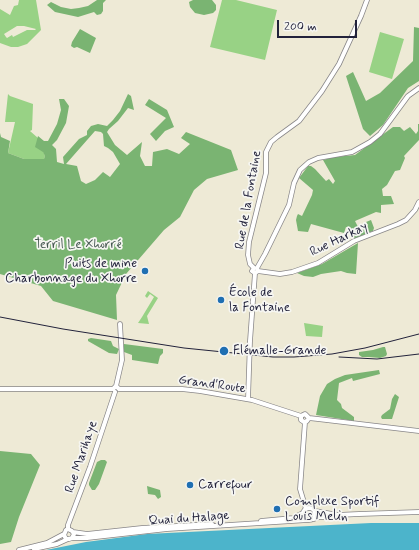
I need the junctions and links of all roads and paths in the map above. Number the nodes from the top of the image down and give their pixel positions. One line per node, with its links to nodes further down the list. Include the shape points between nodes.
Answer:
1 (367, 0): 4 (street, Rue de la Fontaine, via 339,64 322,91 299,122 277,137 266,152 266,173 248,242 250,264)
2 (419, 88): 4 (street, via 408,96 380,134 370,142 352,152 318,158 300,170 294,182 289,205)
3 (419, 202): 4 (street, Rue Harkay, via 406,220 354,241 318,263 280,274)
4 (256, 270): 8 (street)
5 (120, 324): 7 (street, Rue Marihaye, via 122,360)
6 (0, 388): 7 (street, Grand'Route)
7 (116, 389): 8 (street, Grand'Route, via 182,389); 19 (street, Rue Marihaye)
8 (248, 399): 9 (street, Grand'Route)
9 (301, 416): 10 (street, Grand'Route, via 306,414); 11 (street, via 301,420)
10 (309, 418): 11 (street); 12 (street, Grand'Route)
11 (305, 422): 13 (street, via 300,489)
12 (419, 431)
13 (305, 511): 14 (street, Quai du Halage, via 310,508); 18 (street, via 304,518); 20 (street, Quai du Halage, via 293,518 86,534)
14 (315, 511): 16 (street, Quai du Halage); 17 (street)
15 (419, 512): 16 (street, Quai du Halage)
16 (338, 515): 17 (street, Quai du Halage)
17 (314, 519): 18 (street, Quai du Halage)
18 (307, 520): 22 (street, Quai du Halage)
19 (68, 529): 20 (street); 21 (street)
20 (73, 532): 22 (street)
21 (64, 534): 22 (street, via 64,537); 23 (street)
22 (70, 538): 24 (street, Quai du Halage)
23 (19, 550)
24 (30, 550)

